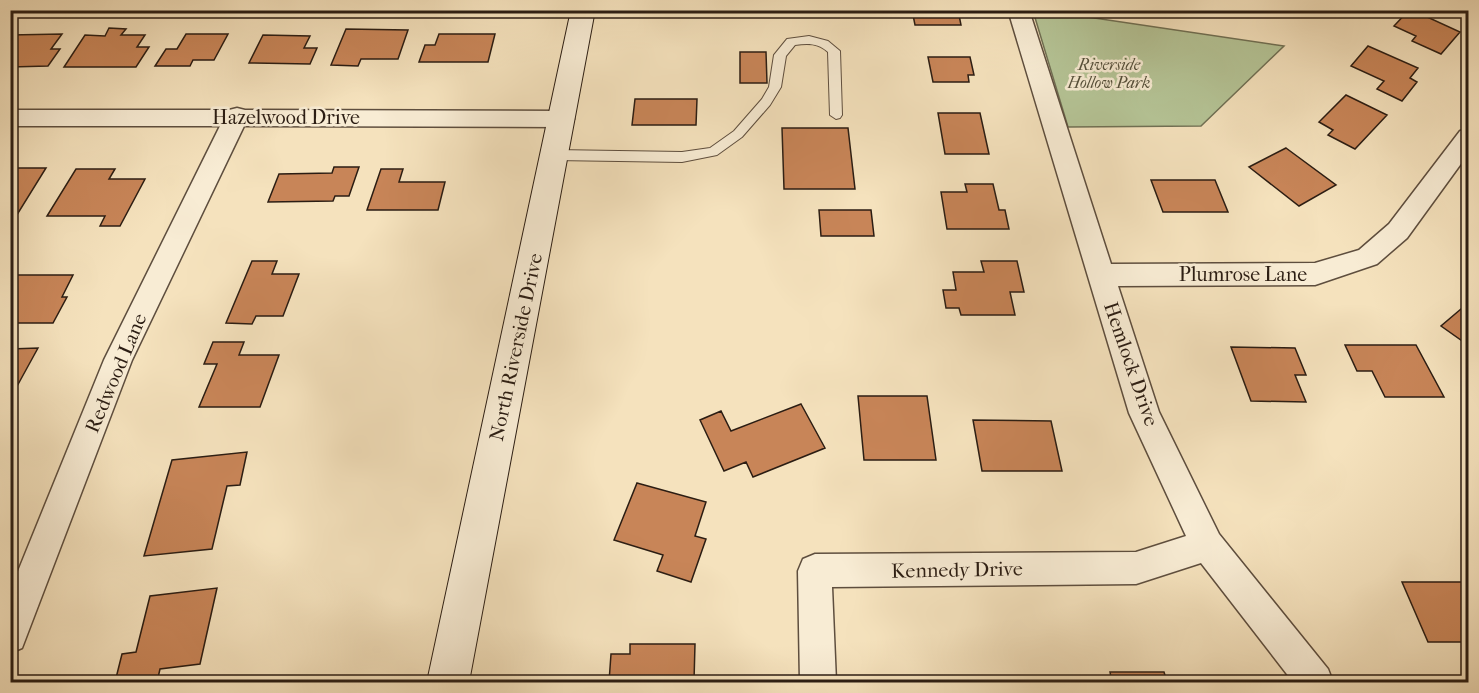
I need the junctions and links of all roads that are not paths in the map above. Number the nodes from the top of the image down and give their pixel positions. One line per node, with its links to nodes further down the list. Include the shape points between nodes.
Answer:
1 (583, 10): 6 (street, North Riverside Drive)
2 (1018, 10): 9 (street, Hemlock Drive)
3 (836, 115): 8 (lane, via 834,51 826,42 811,39 791,42 780,55 775,87 766,102 738,134 713,152 682,157)
4 (237, 116): 5 (street, Hazelwood Drive); 6 (street, Hazelwood Drive); 11 (street, Redwood Lane, via 118,360)
5 (10, 118)
6 (562, 119): 8 (street, North Riverside Drive)
7 (1468, 137): 9 (street, Plumrose Lane, via 1398,231 1368,257 1316,274)
8 (555, 155): 12 (street, North Riverside Drive)
9 (1101, 275): 10 (street, Hemlock Drive, via 1144,413)
10 (1207, 545): 13 (street, Kennedy Drive, via 1136,568 815,572); 14 (street, Hemlock Drive)
11 (10, 636)
12 (448, 682)
13 (818, 682)
14 (1315, 682)

